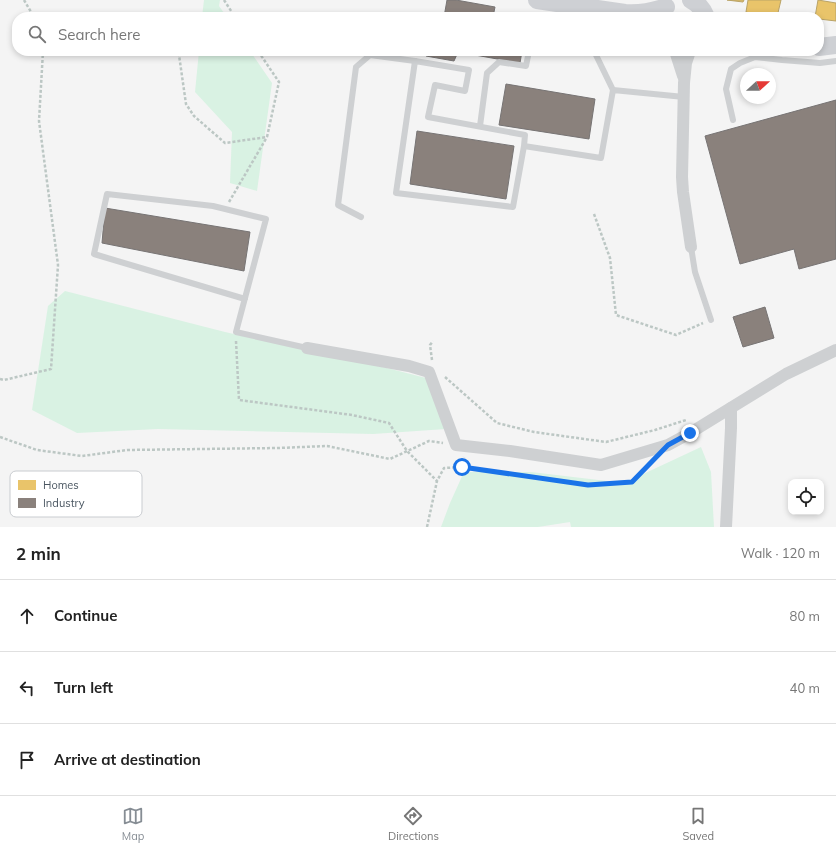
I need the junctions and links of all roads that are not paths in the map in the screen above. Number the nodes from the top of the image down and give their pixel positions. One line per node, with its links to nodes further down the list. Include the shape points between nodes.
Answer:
1 (537, 0): 3 (street)
2 (668, 8): 4 (street)
3 (593, 12)
4 (648, 12)
5 (836, 45): 6 (street)
6 (824, 46)
7 (369, 56): 21 (lane, via 356,67 338,205)
8 (378, 56): 13 (lane)
9 (528, 56): 19 (lane, via 526,66 499,62 487,73)
10 (596, 56): 16 (lane)
11 (676, 56): 15 (street)
12 (688, 56): 15 (street)
13 (415, 61): 19 (lane, via 469,70 465,91 435,85 428,117); 20 (lane, via 396,193 513,207)
14 (836, 61): 18 (lane, via 820,63 755,57 740,63 730,69 726,89)
15 (684, 83): 17 (street)
16 (613, 90): 17 (lane); 20 (lane, via 601,158)
17 (684, 97): 22 (street, via 682,177)
18 (733, 120)
19 (480, 126): 20 (lane, via 526,135)
20 (524, 146)
21 (360, 217)
22 (691, 247): 24 (lane, via 695,272)
23 (245, 299): 23 (lane, via 94,254 107,194 213,206 266,219); 25 (lane, via 236,332)
24 (711, 320)
25 (307, 348): 27 (street, via 409,366 429,372 456,445 601,465 668,445)
26 (836, 350): 27 (street, via 786,374)
27 (731, 408): 28 (street)
28 (726, 527)

